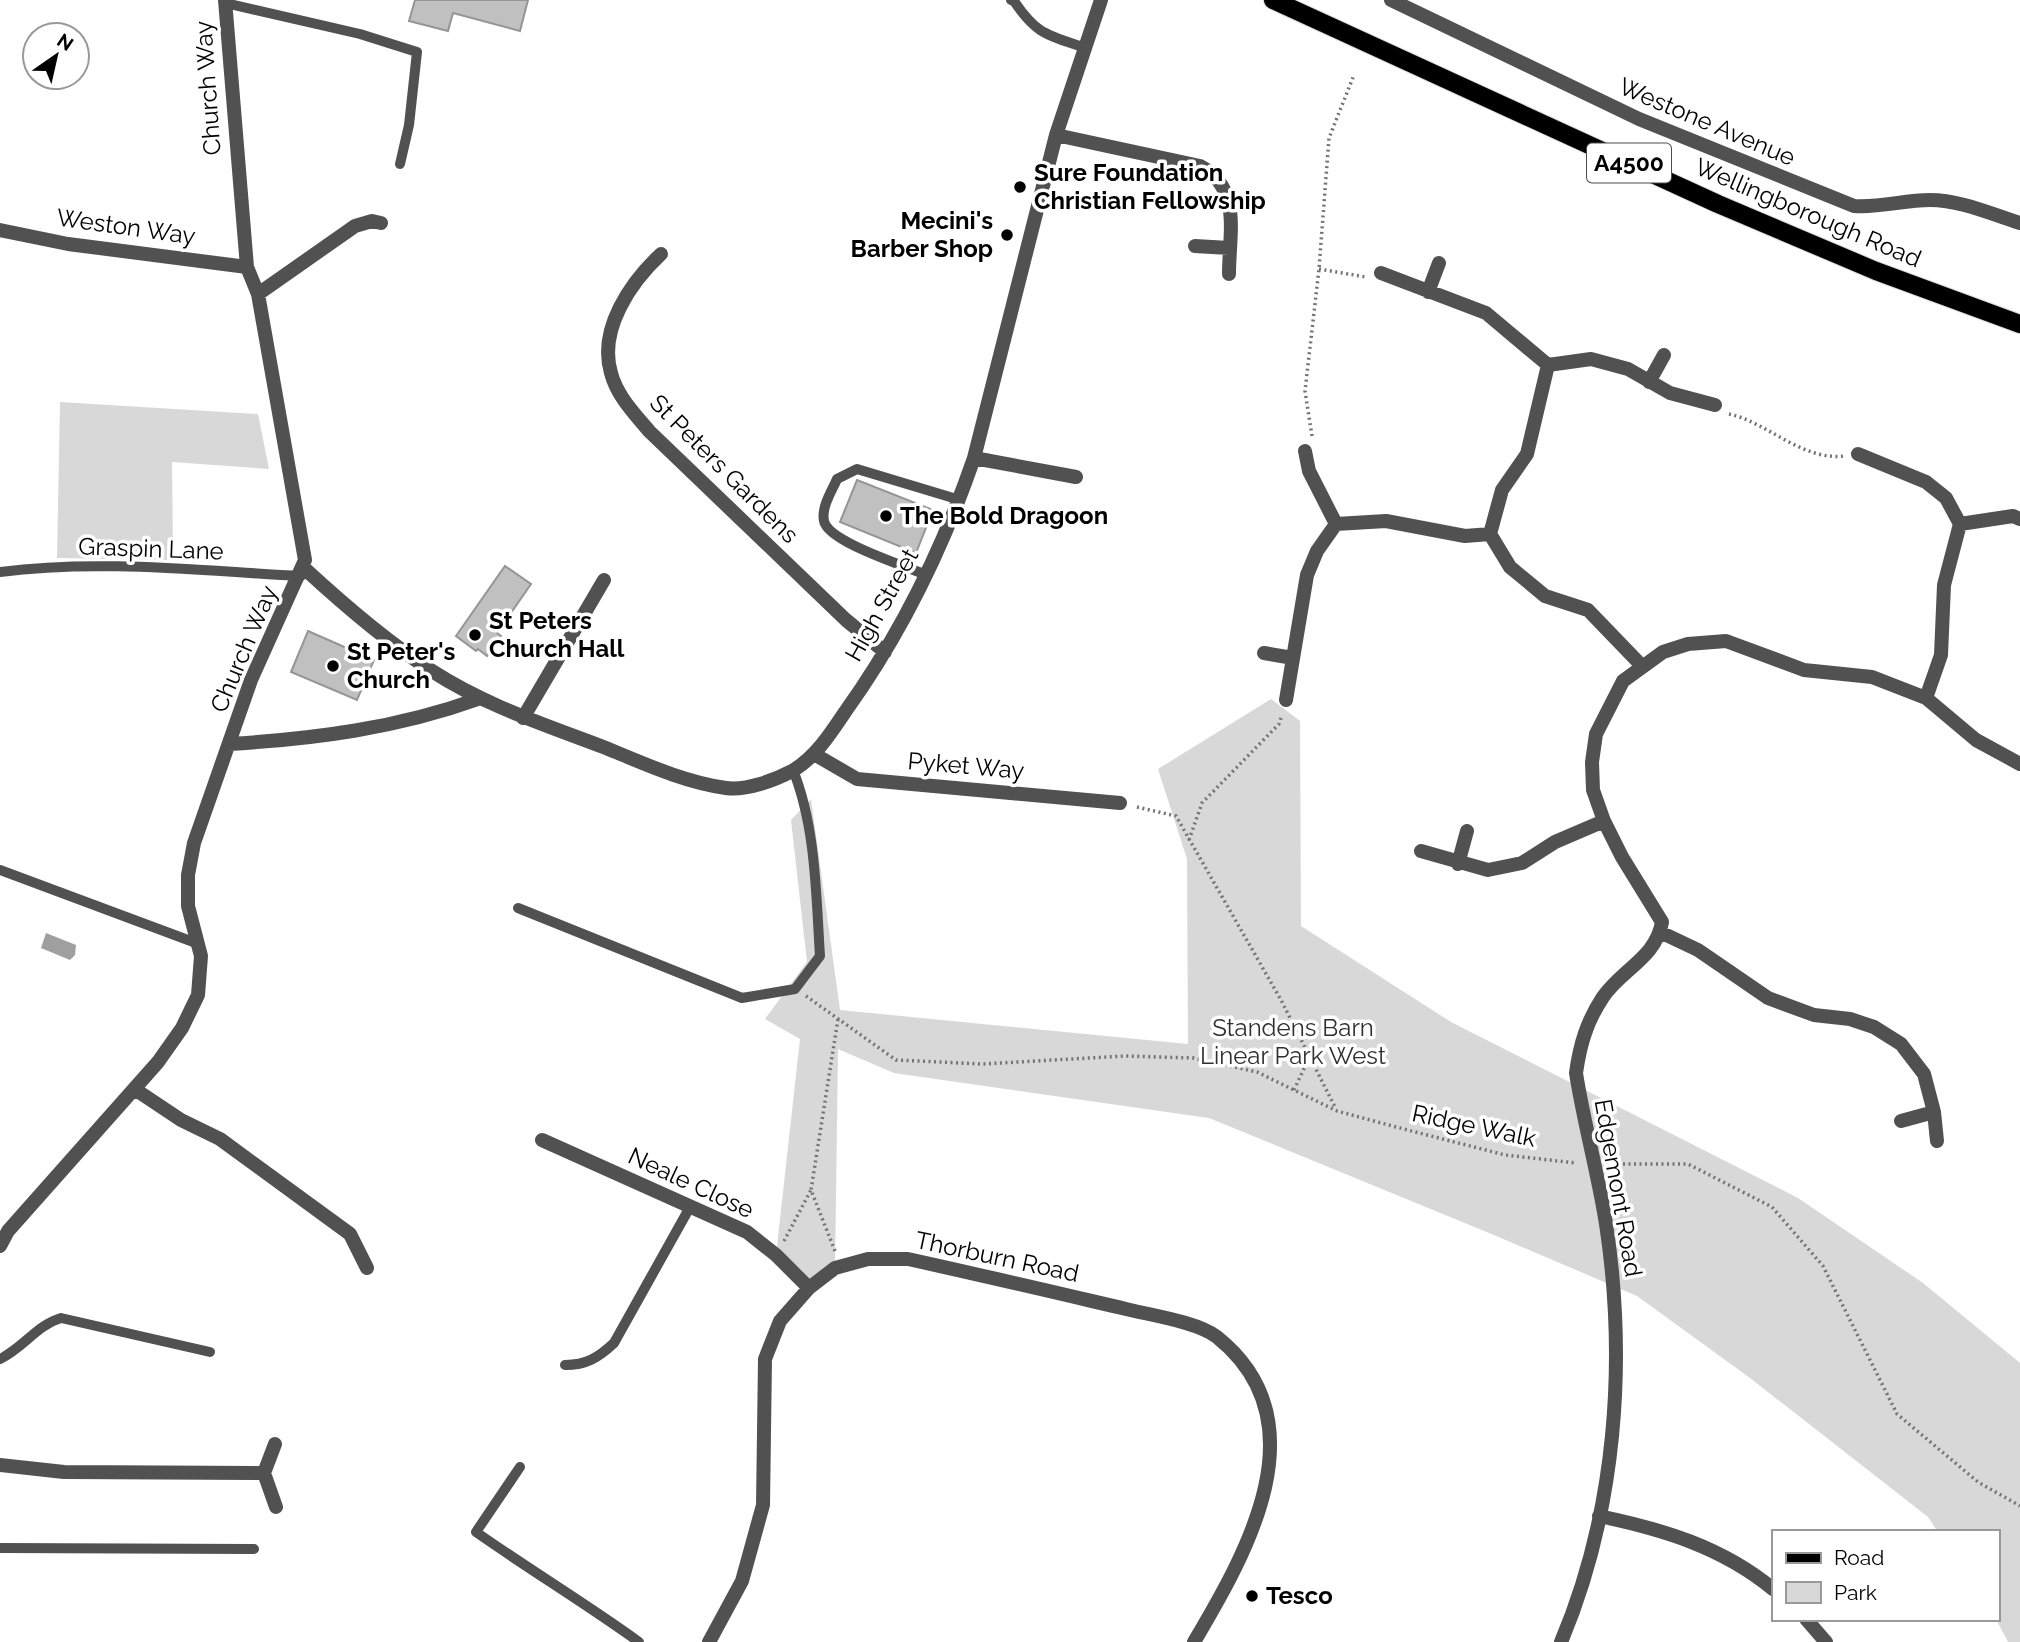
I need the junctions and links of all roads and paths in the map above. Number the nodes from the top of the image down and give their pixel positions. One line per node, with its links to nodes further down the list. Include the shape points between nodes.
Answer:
1 (1011, 0): 6 (lane, via 1030,24)
2 (1101, 0): 6 (street, High Street)
3 (1271, 0): 23 (main road, Wellingborough Road / A4500, via 1718,204 1876,271)
4 (1391, 0): 11 (street, Westone Avenue, via 1639,118 1854,206 1952,202)
5 (225, 2): 9 (lane, via 417,52); 17 (street, Church Way)
6 (1083, 47): 8 (street, High Street)
7 (1354, 75): 18 (path, via 1329,138)
8 (1056, 135): 14 (street, via 1212,172 1231,203); 30 (street, High Street)
9 (400, 164)
10 (382, 223): 22 (street, via 355,226)
11 (2020, 223)
12 (0, 230): 17 (street, Weston Way, via 68,244)
13 (1195, 246): 14 (street)
14 (1229, 248): 20 (street)
15 (661, 254): 41 (street, St Peters Gardens, via 640,274 620,307 610,339 610,371 622,400 846,620)
16 (1439, 263): 21 (street)
17 (247, 267): 22 (street, Church Way)
18 (1320, 269): 19 (path, via 1364,278); 28 (path, via 1305,391 1313,446)
19 (1381, 273): 21 (street)
20 (1229, 274)
21 (1428, 292): 25 (street, via 1486,313)
22 (258, 294): 38 (street, Church Way, via 305,551)
23 (2020, 324)
24 (1664, 355): 26 (street)
25 (1548, 365): 26 (street, via 1591,359 1628,369); 36 (street, via 1527,454 1503,490)
26 (1649, 382): 27 (street)
27 (1715, 405): 29 (path, via 1715,411 1743,417 1830,458)
28 (1305, 451): 34 (street, via 1308,471)
29 (1858, 454): 35 (street, via 1926,482 1946,498)
30 (974, 458): 31 (street); 32 (street, High Street)
31 (1076, 477)
32 (960, 500): 39 (street, High Street); 39 (lane, via 857,469 837,479 825,506 824,522 829,530)
33 (2020, 519): 35 (street, via 2012,516)
34 (1336, 524): 36 (street, via 1386,522 1465,536); 43 (street, via 1307,575)
35 (1960, 524): 45 (street, via 1944,586 1941,655)
36 (1490, 534): 44 (street, via 1510,568 1545,596 1588,610)
37 (0, 572): 38 (lane, Graspin Lane, via 45,566)
38 (302, 572): 46 (street, High Street, via 430,670); 49 (street, Church Way, via 251,680)
39 (926, 575): 41 (street, High Street)
40 (604, 580): 48 (street)
41 (885, 652): 50 (street, High Street)
42 (1264, 653): 43 (street)
43 (1293, 658): 47 (street)
44 (1642, 666): 45 (street, via 1663,652 1688,644 1726,641 1804,670 1872,677); 54 (street, via 1623,681 1596,734 1593,790)
45 (1926, 698): 51 (street, via 1976,740)
46 (478, 699): 48 (street, High Street); 49 (street, via 443,712 347,733)
47 (1286, 700): 56 (path, via 1279,724 1202,803)
48 (523, 718): 52 (street, High Street, via 679,778 729,789)
49 (229, 744): 62 (street, Church Way, via 194,844 188,875 188,906)
50 (814, 754): 52 (street, High Street); 53 (street, Pyket Way, via 857,779)
51 (2020, 764)
52 (793, 771): 63 (lane, via 803,804 816,891 820,956)
53 (1120, 803): 56 (path, via 1176,817)
54 (1604, 821): 58 (street, via 1555,842 1522,863 1488,870); 61 (street, via 1656,908 1662,922)
55 (1467, 831): 58 (street)
56 (1189, 841): 65 (path)
57 (1421, 852): 58 (street)
58 (1458, 864)
59 (0, 870): 62 (lane)
60 (518, 908): 63 (lane, via 741,998)
61 (1660, 932): 69 (street, via 1698,950 1768,998 1814,1015 1874,1027 1901,1044 1924,1074); 73 (street, Edgemont Road, via 1650,951 1604,995 1580,1047 1576,1073)
62 (196, 943): 66 (street, Church Way, via 202,972 190,1015)
63 (795, 989): 64 (path, Ridge Walk)
64 (838, 1019): 67 (path, Ridge Walk, via 896,1060 982,1064 1125,1056 1193,1058 1257,1072); 74 (path)
65 (1310, 1056): 67 (path); 68 (path)
66 (136, 1090): 76 (street, Church Way, via 8,1231); 79 (street, via 220,1139 350,1234)
67 (1294, 1090): 68 (path, Ridge Walk)
68 (1337, 1111): 73 (path, Ridge Walk, via 1505,1155)
69 (1934, 1112): 70 (street); 72 (street)
70 (1901, 1121)
71 (542, 1140): 75 (street, Neale Close)
72 (1937, 1141)
73 (1593, 1165): 88 (path, Ridge Walk, via 1688,1164 1772,1207 1823,1266 1897,1414 1978,1482); 90 (street, Edgemont Road, via 1606,1224 1616,1379)
74 (811, 1190): 77 (path); 78 (path)
75 (690, 1207): 77 (street, Neale Close, via 747,1232); 83 (lane, via 614,1343 599,1357)
76 (0, 1246)
77 (776, 1255): 80 (street, Neale Close)
78 (841, 1266): 80 (street, Thorburn Road); 97 (street, Thorburn Road, via 868,1259 908,1259 1170,1319 1215,1335 1254,1375 1268,1410 1272,1464 1226,1589)
79 (367, 1268)
80 (809, 1288): 96 (street, Thorburn Road, via 780,1321 765,1359 763,1505 742,1581)
81 (211, 1352): 82 (lane, via 61,1318 46,1323 14,1353)
82 (0, 1359)
83 (565, 1365)
84 (275, 1444): 87 (street)
85 (0, 1465): 87 (street, via 64,1472)
86 (520, 1467): 95 (lane, via 476,1532)
87 (264, 1473): 89 (street)
88 (2020, 1506)
89 (276, 1507)
90 (1599, 1516): 93 (street, via 1697,1542); 98 (street, Edgemont Road, via 1586,1572)
91 (0, 1548): 92 (lane)
92 (254, 1549)
93 (1772, 1588)
94 (1808, 1621): 99 (street)
95 (639, 1642)
96 (709, 1642)
97 (1194, 1642)
98 (1561, 1642)
99 (1826, 1642)

